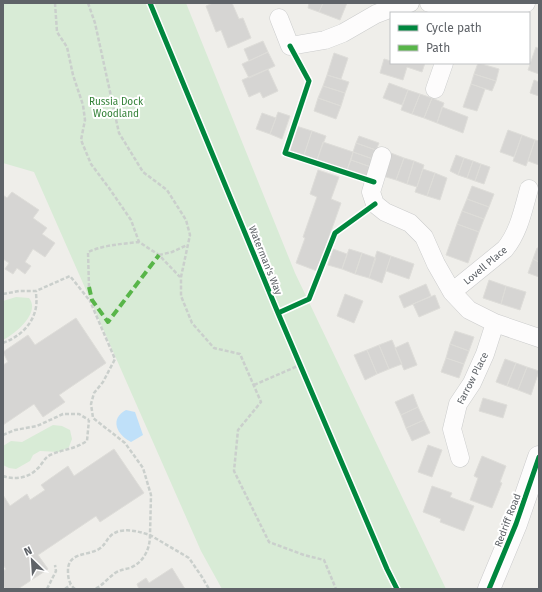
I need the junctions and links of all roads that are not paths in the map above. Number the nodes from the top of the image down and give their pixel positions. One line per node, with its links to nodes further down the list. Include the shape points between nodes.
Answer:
1 (410, 3): 5 (street, via 376,14 325,40 290,46)
2 (429, 3): 4 (street)
3 (526, 3): 4 (street, via 503,10)
4 (462, 12)
5 (279, 18)
6 (444, 64): 7 (street)
7 (435, 89)
8 (382, 156): 10 (street, via 371,192 375,204 384,212 410,223 424,237)
9 (529, 189): 10 (street, Lovell Place, via 512,241)
10 (452, 292): 11 (street, via 469,310)
11 (495, 323): 12 (street); 14 (street, Farrow Place, via 472,383 458,404 452,429)
12 (539, 338)
13 (539, 457): 15 (main road, Redriff Road, via 516,524)
14 (460, 458)
15 (489, 589)

